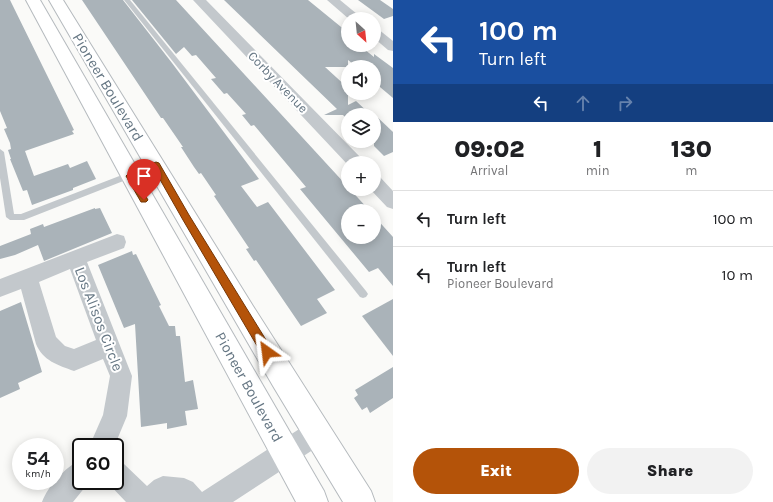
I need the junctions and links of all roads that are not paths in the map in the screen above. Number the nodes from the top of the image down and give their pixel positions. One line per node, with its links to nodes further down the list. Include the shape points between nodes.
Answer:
1 (33, 0): 12 (main road, Pioneer Boulevard)
2 (56, 0): 11 (main road, Pioneer Boulevard)
3 (127, 0): 19 (lane)
4 (200, 0): 10 (street, Corby Avenue)
5 (333, 0): 6 (street)
6 (348, 12)
7 (381, 38): 8 (street)
8 (393, 47)
9 (0, 152): 12 (lane, via 10,217 21,218)
10 (349, 156)
11 (156, 165): 12 (lane); 21 (main road, Pioneer Boulevard)
12 (130, 176): 23 (main road, Pioneer Boulevard)
13 (381, 189): 14 (street)
14 (393, 202)
15 (117, 242): 16 (street, Los Alisos Circle)
16 (76, 259): 17 (street, Los Alisos Circle); 20 (street, Los Alisos Circle)
17 (28, 277): 18 (street, Los Alisos Circle); 20 (street, via 47,344 58,354 74,360)
18 (0, 288)
19 (363, 294)
20 (109, 345): 22 (street, Los Alisos Circle, via 121,376 115,416)
21 (316, 433): 23 (street); 32 (main road, Pioneer Boulevard)
22 (105, 438)
23 (286, 453): 30 (street); 31 (main road, Pioneer Boulevard)
24 (124, 481): 27 (street)
25 (72, 483): 26 (street)
26 (55, 502)
27 (144, 502)
28 (148, 502): 29 (street, via 163,489 184,492)
29 (193, 502)
30 (210, 502)
31 (313, 502)
32 (360, 502)

